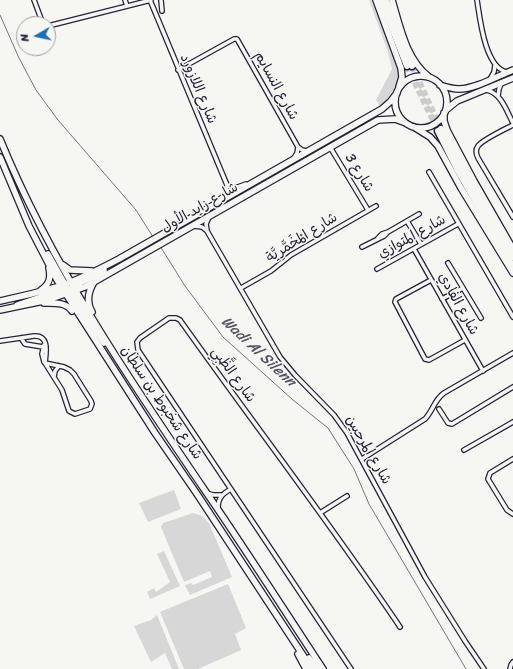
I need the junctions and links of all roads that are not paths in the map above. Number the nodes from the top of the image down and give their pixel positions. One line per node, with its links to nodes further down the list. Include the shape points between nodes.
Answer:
1 (34, 0): 12 (street)
2 (125, 0): 10 (street)
3 (150, 0): 10 (street); 15 (street, شارع اللازورد)
4 (161, 0): 11 (street)
5 (376, 0): 24 (main road, via 401,68 402,77)
6 (381, 0): 7 (highway, via 409,66)
7 (386, 0)
8 (392, 0): 18 (main road, via 412,58)
9 (477, 0): 14 (street, via 484,40)
10 (127, 6): 13 (street)
11 (162, 11)
12 (40, 16)
13 (56, 24)
14 (494, 65): 17 (street); 20 (street)
15 (178, 70): 31 (street, شارع النسايم, via 237,39); 38 (street, شارع اللازورد)
16 (513, 70): 17 (main road)
17 (507, 72): 20 (main road)
18 (431, 78): 22 (main road); 24 (main road, via 414,77 404,83)
19 (513, 78): 21 (main road)
20 (490, 79): 22 (main road, via 464,89)
21 (502, 82): 23 (main road); 25 (street)
22 (440, 85): 26 (main road, via 446,97)
23 (485, 90): 25 (street, via 492,91); 26 (main road, via 457,100)
24 (398, 92): 27 (main road, via 396,109); 33 (main road, شارع زايد الأول, via 382,109)
25 (498, 96): 28 (street)
26 (445, 111): 29 (main road, via 434,125); 53 (main road, via 444,121 447,130)
27 (406, 123): 29 (main road); 32 (main road, شارع زايد الأول, via 395,119 378,120)
28 (513, 124): 44 (street, via 482,142 476,151)
29 (414, 127): 62 (main road, via 430,137 438,146)
30 (0, 139): 54 (main road, شارع شخبوط بن سلطان)
31 (298, 147): 33 (street); 35 (street, via 296,156)
32 (330, 147): 41 (street, شارع 3); 43 (main road, شارع زايد الأول)
33 (308, 152): 35 (main road, شارع زايد الأول)
34 (0, 157): 47 (main road, شارع شخبوط بن سلطان)
35 (291, 161): 37 (main road, شارع زايد الأول)
36 (429, 172): 46 (street)
37 (258, 180): 38 (street, via 235,188); 39 (main road, شارع زايد الأول)
38 (227, 186): 39 (street, via 226,194)
39 (212, 206): 56 (main road, شارع زايد الأول)
40 (376, 206): 41 (street, شارع المْخَمَّرِيَّة)
41 (368, 210): 66 (street, شارع المْخَمَّرِيَّة)
42 (419, 214): 45 (street)
43 (211, 216): 48 (main road, شارع زايد الأول); 49 (street, via 206,224)
44 (513, 217)
45 (407, 221): 50 (street); 51 (street)
46 (458, 224): 50 (street, شارع المتوازي); 74 (street)
47 (29, 226): 57 (main road, شارع شخبوط بن سلطان); 65 (main road)
48 (193, 226): 49 (street, via 200,226); 64 (main road, شارع زايد الأول)
49 (207, 231): 66 (street, شارع المرحبين)
50 (421, 244): 52 (street, شارع المتوازي)
51 (362, 247)
52 (414, 249): 60 (street, شارع المتوازي); 63 (street, شارع الفادي)
53 (513, 249)
54 (56, 256): 61 (main road, via 70,270); 65 (main road, شارع شخبوط بن سلطان)
55 (513, 257): 59 (highway, via 440,130 460,175)
56 (119, 259): 61 (main road, شارع زايد الأول); 65 (main road, via 111,266)
57 (48, 262): 65 (main road, شارع شخبوط بن سلطان); 68 (main road, via 49,281 46,287)
58 (448, 263): 67 (street)
59 (513, 267)
60 (377, 269)
61 (97, 270): 65 (main road, شارع زايد الأول)
62 (513, 273)
63 (431, 280): 69 (street, شارع الفادي); 78 (street, via 396,299 395,302 425,359 429,360)
64 (95, 282): 65 (main road, شارع زايد الأول); 82 (main road, via 89,292 88,305)
65 (68, 288): 68 (main road, شارع زايد الأول); 71 (main road, شارع زايد الأول); 72 (main road, via 21,302); 76 (main road, شارع شخبوط بن سلطان); 82 (main road, شارع شخبوط بن سلطان)
66 (241, 288): 92 (street, شارع المرحبين, via 283,361 334,415 348,433)
67 (463, 288): 69 (street); 75 (street)
68 (38, 292): 70 (main road, شارع زايد الأول)
69 (442, 299): 78 (street, شارع الفادي)
70 (0, 301)
71 (34, 304): 72 (main road, شارع زايد الأول); 76 (main road, via 52,303 67,306)
72 (12, 308): 73 (main road, شارع زايد الأول)
73 (0, 310)
74 (513, 317)
75 (481, 318)
76 (85, 325): 102 (main road, شارع شخبوط بن سلطان)
77 (21, 338): 79 (street); 80 (street, via 37,336); 81 (street, via 25,344)
78 (465, 340): 86 (street, شارع الفادي)
79 (0, 342)
80 (46, 343): 81 (street); 84 (street)
81 (43, 347): 84 (street)
82 (112, 351): 95 (main road, شارع شخبوط بن سلطان)
83 (513, 353): 86 (street)
84 (45, 363): 85 (street); 87 (street)
85 (59, 366): 87 (street); 87 (street, via 74,374 91,401 90,409 75,414 70,412)
86 (483, 371): 92 (street, via 441,395 428,416 421,422)
87 (54, 377)
88 (513, 387): 89 (street, via 451,424)
89 (439, 409)
90 (513, 422): 91 (street)
91 (464, 450)
92 (362, 459): 110 (street, شارع المرحبين, via 429,583)
93 (513, 459): 100 (street, via 490,473 488,479 507,510)
94 (230, 489): 96 (street); 99 (street, شارع الظَّبِي, via 137,348 140,338 171,318 180,320); 109 (street, شارع الظَّبِي)
95 (206, 492): 96 (street); 98 (main road, شارع شخبوط بن سلطان)
96 (221, 495): 98 (street)
97 (347, 496): 99 (street)
98 (219, 511): 108 (main road, شارع شخبوط بن سلطان)
99 (320, 513): 101 (street, شارع الظَّبِي)
100 (513, 514)
101 (400, 627)
102 (296, 644): 103 (main road, شارع شخبوط بن سلطان); 105 (main road)
103 (301, 652): 106 (main road, شارع شخبوط بن سلطان); 107 (main road)
104 (513, 662): 111 (street)
105 (306, 669)
106 (312, 669)
107 (317, 669)
108 (323, 669)
109 (351, 669)
110 (484, 669)
111 (510, 669)

